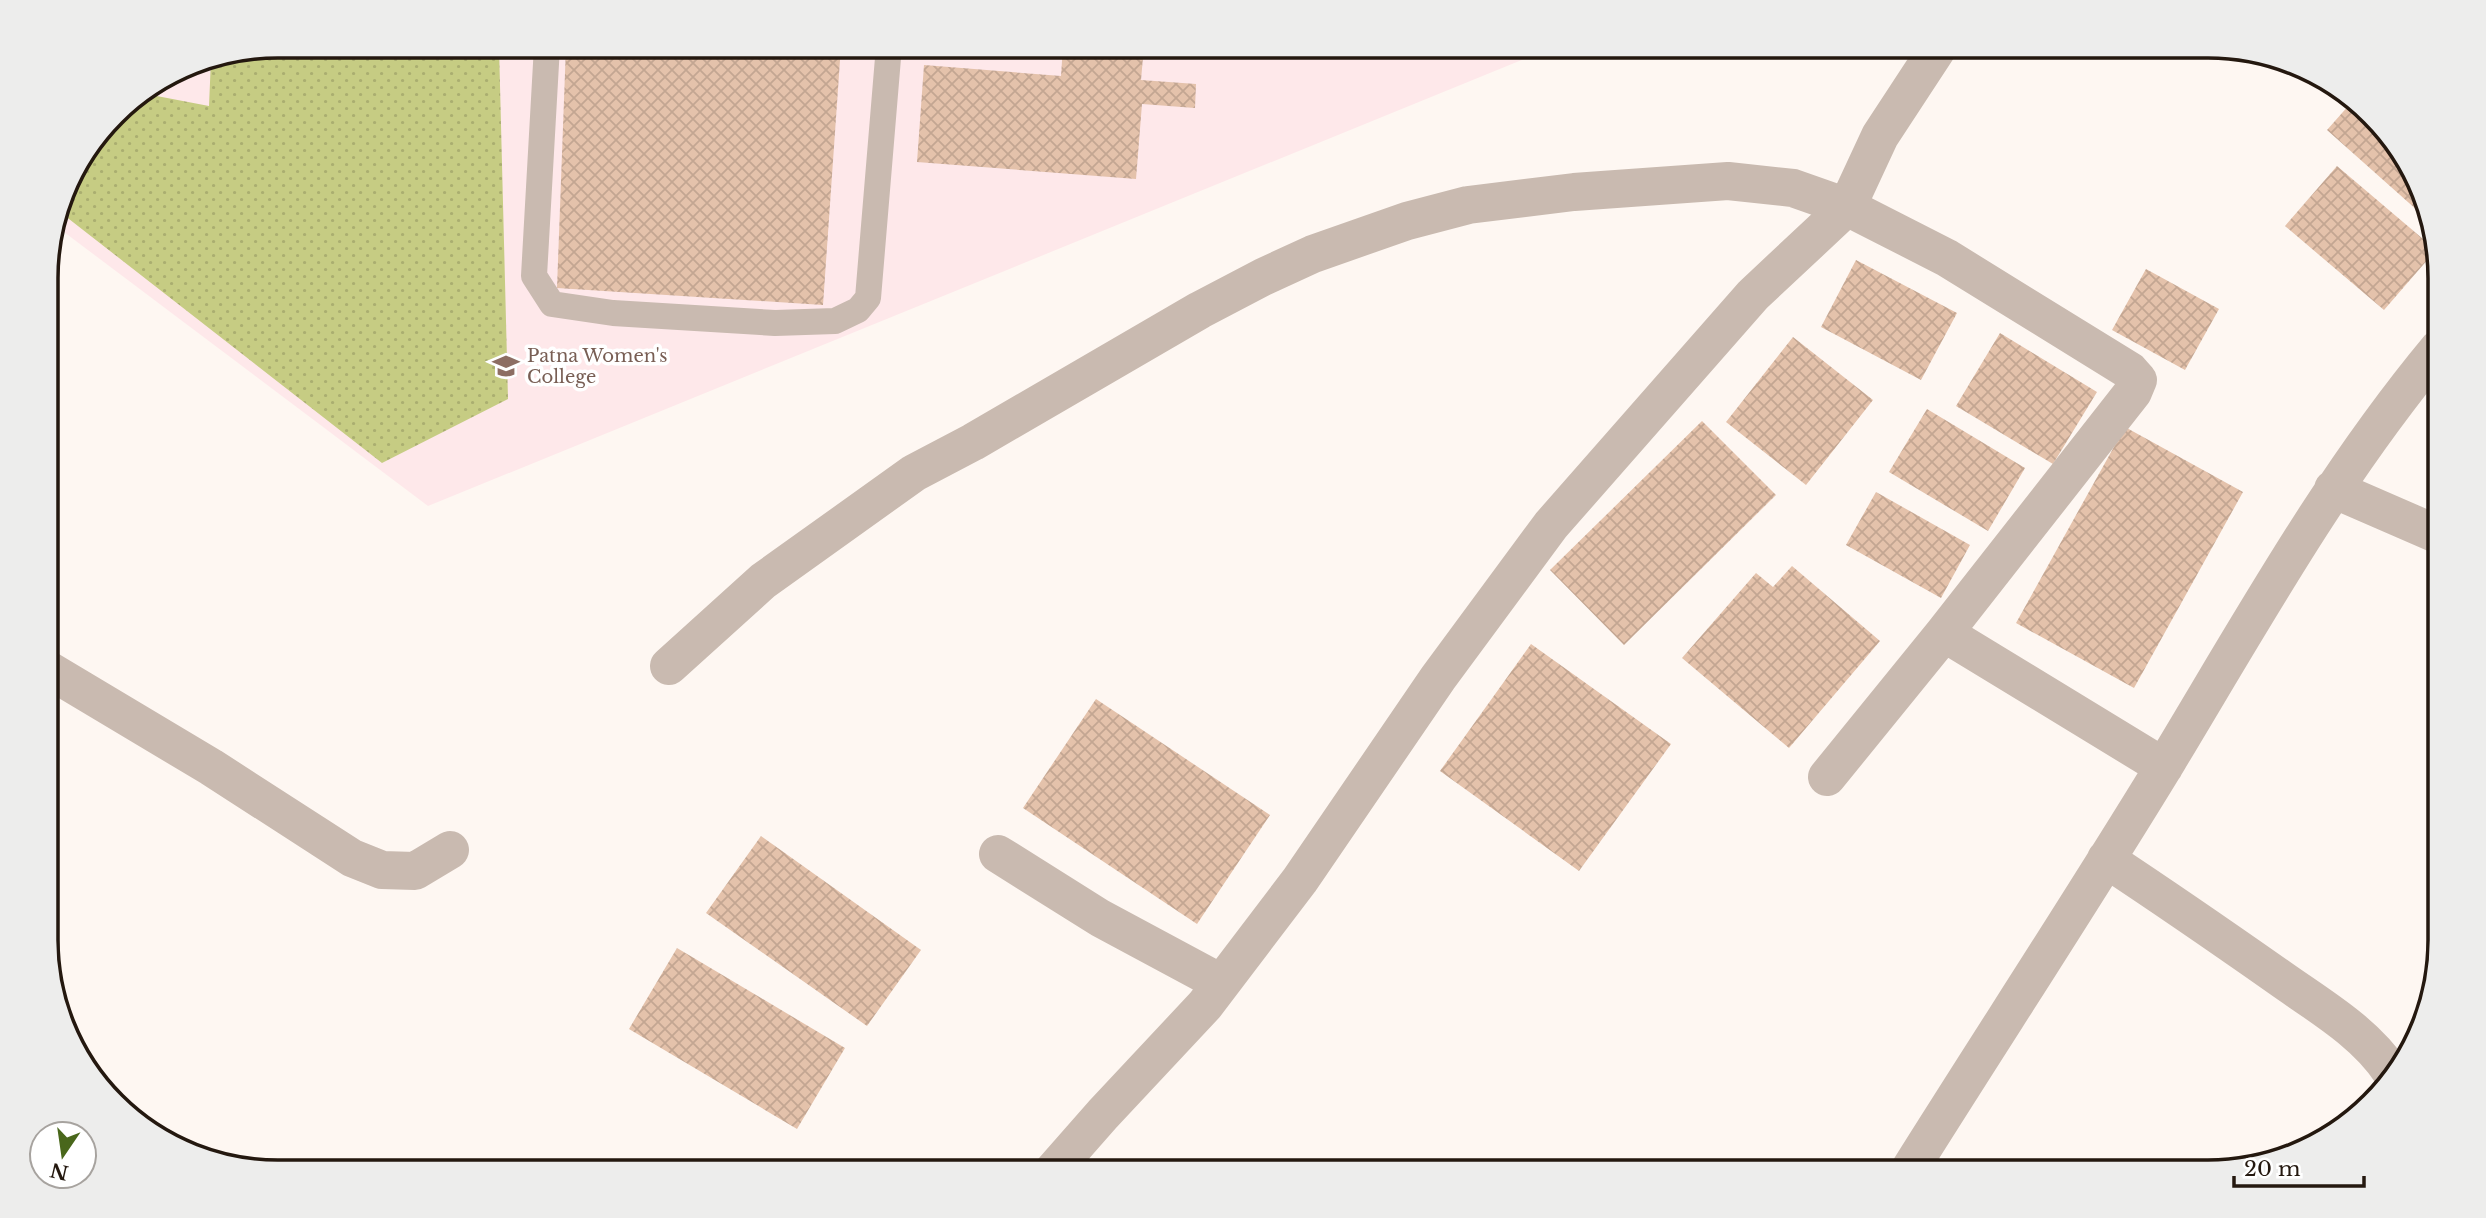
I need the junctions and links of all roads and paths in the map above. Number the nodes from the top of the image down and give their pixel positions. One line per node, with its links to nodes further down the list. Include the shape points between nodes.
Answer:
1 (546, 58): 2 (lane, via 534,276 552,304 613,313 775,323 835,321 858,310 868,298)
2 (888, 58)
3 (1931, 58): 4 (street, via 1880,136)
4 (1847, 207): 8 (street, via 1947,258 2138,380); 9 (street, via 1793,188 1728,181 1574,192 1468,205 1313,254 1199,310 914,473 763,581); 16 (street, via 1754,295 1550,525 1300,880)
5 (2428, 361): 6 (street)
6 (2333, 489): 7 (street); 11 (street)
7 (2428, 530)
8 (1944, 633): 11 (street); 12 (street)
9 (669, 666)
10 (58, 676): 13 (street, via 352,858 382,870 415,871)
11 (2164, 767): 15 (street)
12 (1828, 777)
13 (450, 850)
14 (998, 854): 16 (street, via 1100,918)
15 (2106, 859): 17 (street, via 2343,1024 2368,1044); 19 (street)
16 (1221, 983): 18 (street)
17 (2387, 1068)
18 (1062, 1160)
19 (1916, 1160)

